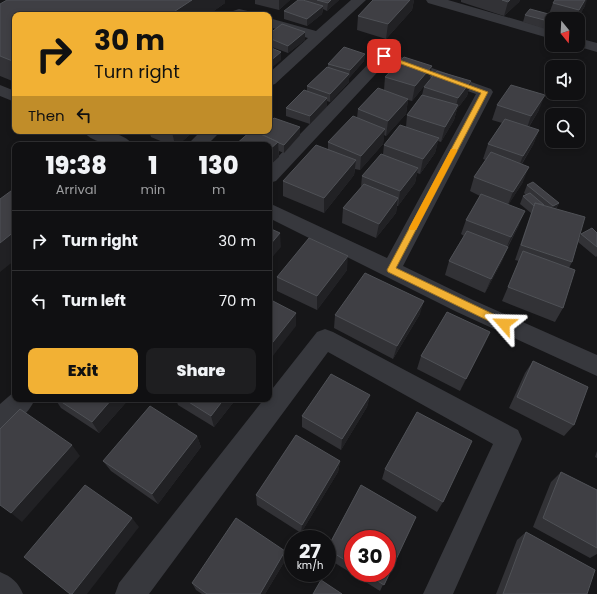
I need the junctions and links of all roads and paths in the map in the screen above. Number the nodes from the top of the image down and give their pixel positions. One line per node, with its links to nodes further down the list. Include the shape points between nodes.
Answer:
1 (359, 0): 5 (street)
2 (435, 0): 4 (street)
3 (272, 23): 5 (street)
4 (545, 33)
5 (319, 37): 8 (street)
6 (585, 44): 7 (street)
7 (597, 48)
8 (272, 78)
9 (0, 90): 10 (street)
10 (12, 96)
11 (99, 134): 13 (street)
12 (209, 134): 14 (street)
13 (117, 142)
14 (199, 142)
15 (272, 174): 17 (street, via 384,56 485,92)
16 (272, 211): 17 (street)
17 (391, 270): 18 (street)
18 (597, 366)
19 (20, 402): 20 (street)
20 (0, 421)
21 (0, 587): 22 (street)
22 (8, 594)
23 (130, 594): 24 (street, via 325,339 509,439)
24 (438, 594)

